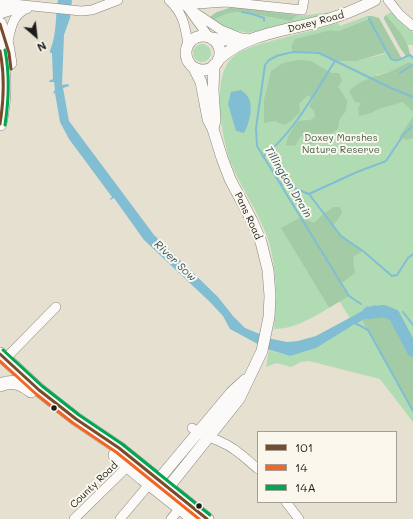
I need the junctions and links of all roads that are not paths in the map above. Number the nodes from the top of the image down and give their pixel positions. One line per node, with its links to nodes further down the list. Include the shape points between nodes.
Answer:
1 (118, 0): 8 (street, via 92,10 81,11)
2 (168, 0): 16 (street, via 177,9 185,24)
3 (304, 0): 7 (street, Doxey Road, via 302,10)
4 (375, 0): 15 (main road, Doxey Road, via 344,15)
5 (388, 0): 13 (street)
6 (0, 2): 8 (street)
7 (255, 2): 9 (street, Doxey Road)
8 (23, 4): 11 (street); 17 (street, via 14,18)
9 (184, 4): 14 (street); 15 (street, via 221,30)
10 (0, 7): 11 (highway)
11 (0, 13)
12 (0, 24): 17 (highway)
13 (413, 26)
14 (210, 37): 15 (main road, Doxey Road, via 225,40); 16 (main road, via 197,37); 18 (main road, via 220,51)
15 (249, 39): 18 (main road, Doxey Road, via 227,52)
16 (188, 44): 19 (main road, via 186,57)
17 (2, 50): 20 (highway, via 10,59 11,76)
18 (216, 63): 19 (main road, via 205,70); 21 (main road, Pans Road)
19 (194, 68): 21 (main road, Pans Road, via 203,88 208,119)
20 (0, 124)
21 (213, 129): 24 (main road, Pans Road, via 230,179 261,242 268,270 268,324 262,351)
22 (56, 307): 23 (street)
23 (3, 356): 30 (highway, via 39,390 119,448)
24 (250, 375): 26 (main road, Pans Road); 27 (main road, Pans Road, via 239,399)
25 (0, 385): 28 (highway, via 12,382 24,386)
26 (195, 430): 27 (street); 30 (main road, Pans Road)
27 (208, 438): 29 (street, via 224,443); 30 (main road, Pans Road)
28 (128, 466): 30 (highway); 34 (street, County Road)
29 (257, 468)
30 (161, 486): 32 (highway); 35 (street, via 146,488); 38 (highway)
31 (287, 503): 33 (street)
32 (180, 508): 36 (street); 37 (highway)
33 (296, 518)
34 (74, 519)
35 (120, 519)
36 (171, 519)
37 (194, 519)
38 (208, 519)

